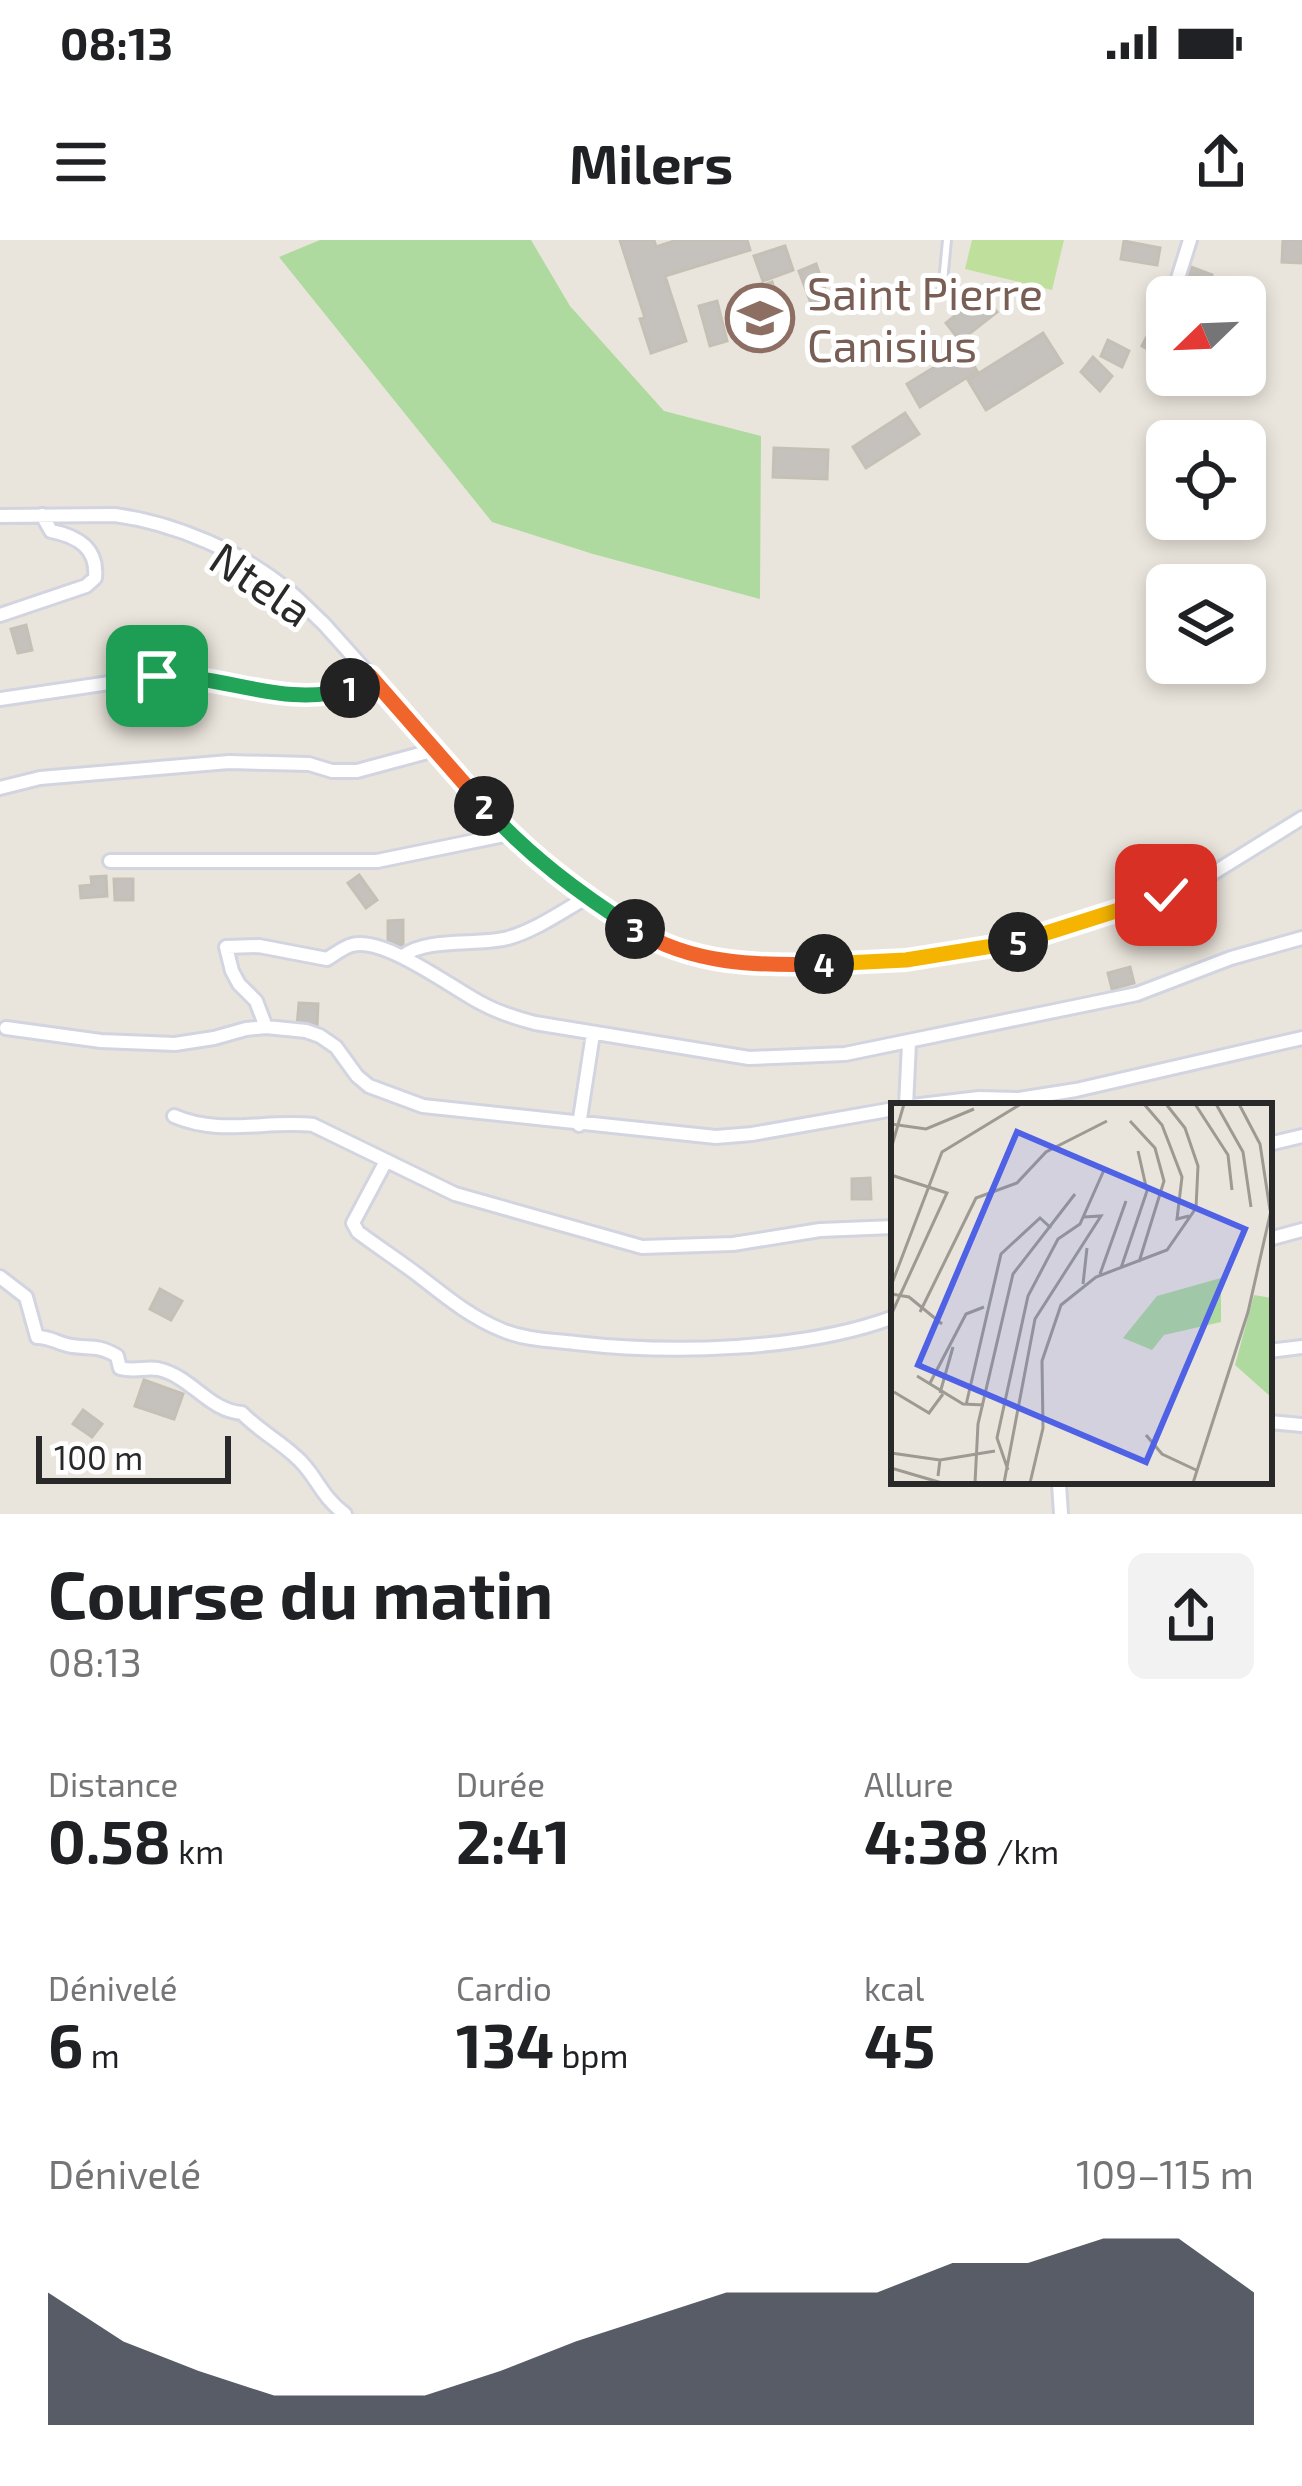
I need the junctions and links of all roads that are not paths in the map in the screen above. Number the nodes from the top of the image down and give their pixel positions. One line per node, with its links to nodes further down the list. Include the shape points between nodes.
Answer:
1 (947, 240): 4 (lane)
2 (1190, 240): 3 (street)
3 (1179, 276)
4 (942, 293)
5 (42, 515): 6 (street, Ntela); 7 (street, via 51,531 88,548 95,578); 8 (street, Ntela, via 133,517 219,548 289,591)
6 (0, 516)
7 (0, 615)
8 (370, 676): 9 (street, via 346,690 304,696 181,675); 10 (street, Ntela)
9 (0, 699)
10 (435, 750): 11 (street, via 357,771 229,762); 13 (street, Ntela)
11 (0, 788)
12 (1302, 818): 15 (street, Ntela, via 1166,895 1033,938 906,960 773,966 707,958 645,935)
13 (509, 834): 14 (street, via 377,861); 15 (street, Ntela)
14 (110, 861)
15 (586, 898): 17 (street, via 510,937)
16 (1302, 938): 22 (street, via 1136,994)
17 (404, 956): 18 (street, via 364,944 327,959 226,947); 20 (street, via 507,1016)
18 (266, 1027): 19 (street, via 175,1044); 27 (street, via 320,1036 369,1086 423,1106)
19 (6, 1028)
20 (592, 1034): 22 (street, via 748,1058); 27 (street)
21 (1302, 1038): 24 (street, via 1076,1090)
22 (909, 1042): 23 (street)
23 (909, 1103)
24 (932, 1103)
25 (891, 1110): 27 (street, via 716,1137)
26 (174, 1116): 30 (street, via 213,1127 313,1125)
27 (579, 1125)
28 (1302, 1136): 29 (street)
29 (1272, 1143)
30 (386, 1161): 31 (street, via 454,1194 642,1247); 35 (street, via 353,1223 358,1232 506,1332 607,1346 710,1346 822,1338)
31 (891, 1227)
32 (1302, 1231): 33 (street)
33 (1272, 1238)
34 (0, 1277): 41 (street, via 26,1297 37,1337 101,1347 120,1368 176,1376 299,1458)
35 (891, 1319)
36 (1302, 1347): 37 (street)
37 (1272, 1352)
38 (1272, 1422): 39 (street)
39 (1302, 1425)
40 (1059, 1484): 42 (street)
41 (345, 1514)
42 (1061, 1514)

